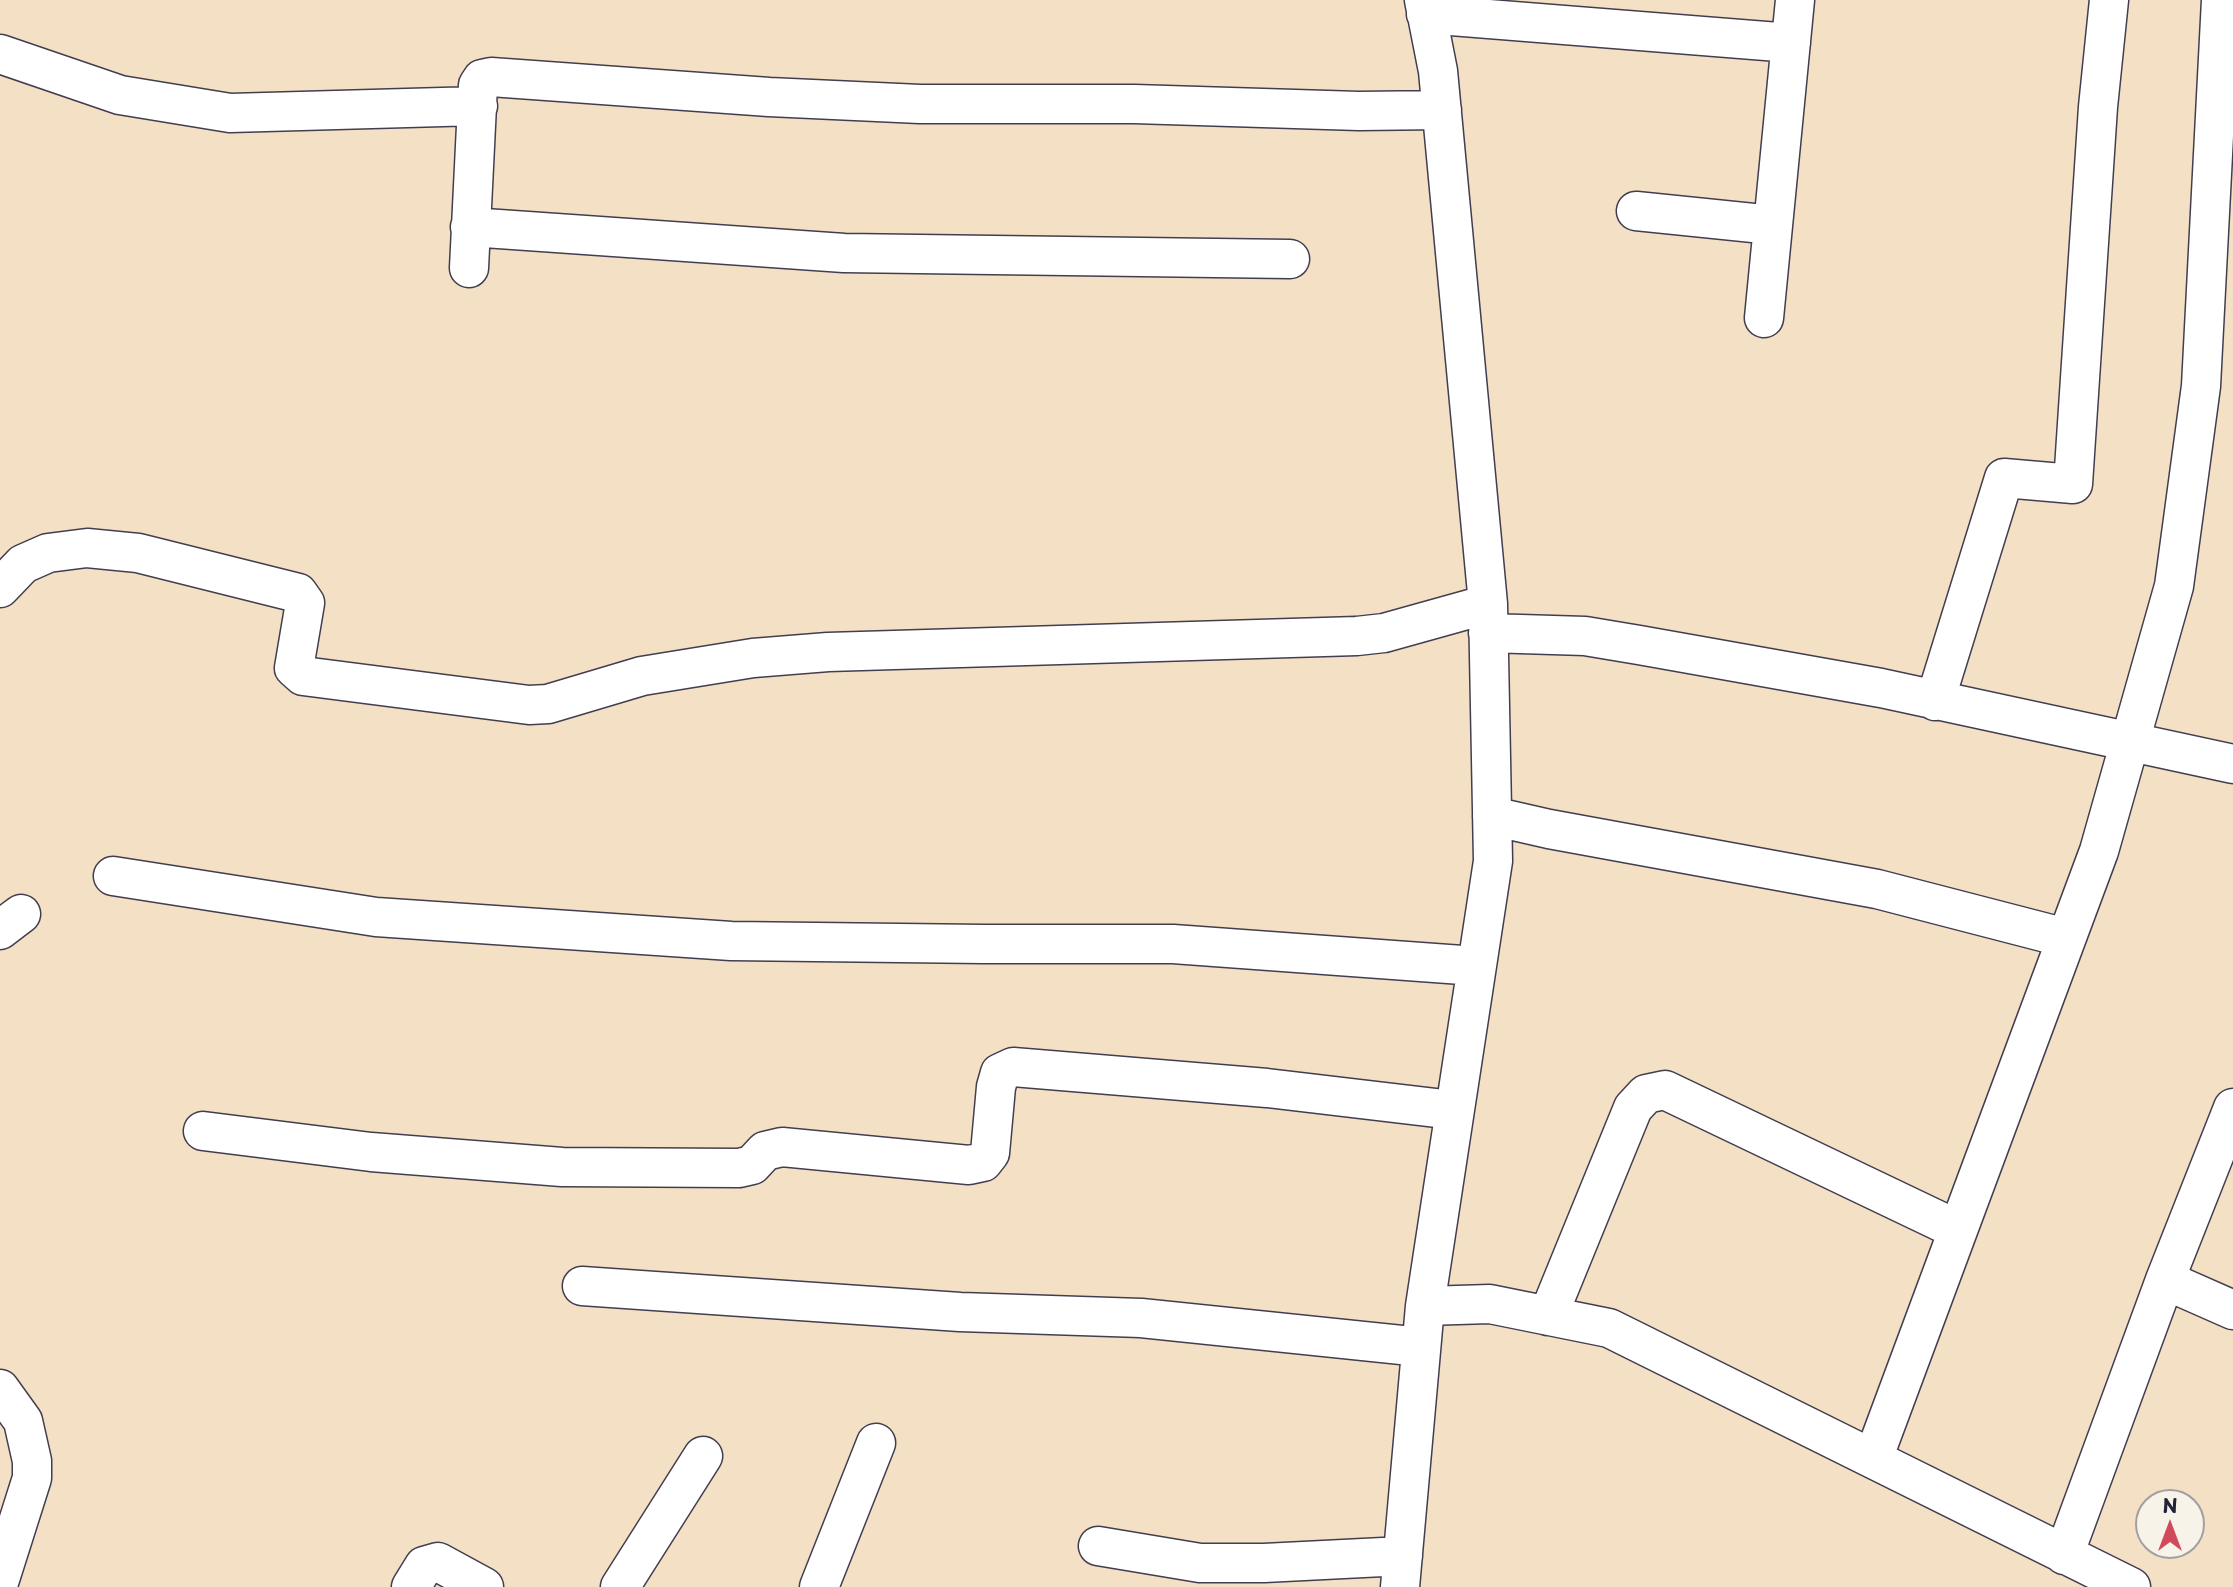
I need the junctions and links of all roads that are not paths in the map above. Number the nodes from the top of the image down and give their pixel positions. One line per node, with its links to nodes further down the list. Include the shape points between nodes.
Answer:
1 (1795, 0): 5 (street)
2 (2109, 0): 17 (street, via 2073,484 2004,478)
3 (2221, 0): 18 (street, via 2201,386 2174,586)
4 (1425, 7): 5 (street); 8 (street)
5 (1791, 43): 10 (street)
6 (0, 54): 7 (street, via 120,95 230,113)
7 (478, 106): 8 (street, via 478,85 491,77 920,104); 11 (street)
8 (1442, 110): 16 (street)
9 (1636, 211): 10 (street)
10 (1773, 225): 14 (street)
11 (470, 227): 12 (street, via 844,253); 13 (street)
12 (1290, 259)
13 (469, 268)
14 (1764, 318)
15 (11, 576): 16 (street, via 48,553 87,548 138,553 298,593 305,603 294,668 303,676 529,705 548,704 642,676 828,652 1357,636)
16 (1488, 618): 17 (street); 20 (street)
17 (1935, 701): 18 (street)
18 (2129, 741): 19 (street); 22 (street, via 2099,851)
19 (2233, 764)
20 (1492, 816): 22 (street, via 1877,889); 23 (street, via 1493,862)
21 (113, 877): 23 (street, via 376,916 718,940 1173,944)
22 (2066, 938): 27 (street)
23 (1476, 966): 25 (street)
24 (2233, 1108): 28 (street)
25 (1453, 1110): 26 (street, via 1267,1088 1013,1067 1000,1073 996,1087 990,1153 983,1162 969,1165 782,1147 765,1151 752,1165 739,1168 562,1167 371,1152); 30 (street)
26 (203, 1131)
27 (1958, 1230): 32 (street, via 1665,1090 1646,1094 1633,1108); 37 (street)
28 (2165, 1280): 31 (street); 39 (street)
29 (582, 1286): 33 (street, via 960,1312 1141,1318)
30 (1425, 1306): 32 (street, via 1490,1304); 33 (street)
31 (2233, 1310)
32 (1548, 1316): 37 (street, via 1609,1328)
33 (1421, 1347): 40 (street)
34 (0, 1389): 41 (street, via 23,1421 32,1478)
35 (876, 1443): 45 (street)
36 (703, 1456): 44 (street)
37 (1873, 1459): 39 (street)
38 (1098, 1545): 40 (street, via 1200,1563)
39 (2077, 1569): 46 (street)
40 (1401, 1572)
41 (0, 1579)
42 (411, 1587): 43 (street, via 424,1566 438,1562)
43 (484, 1587)
44 (620, 1587)
45 (819, 1587)
46 (2131, 1587)

